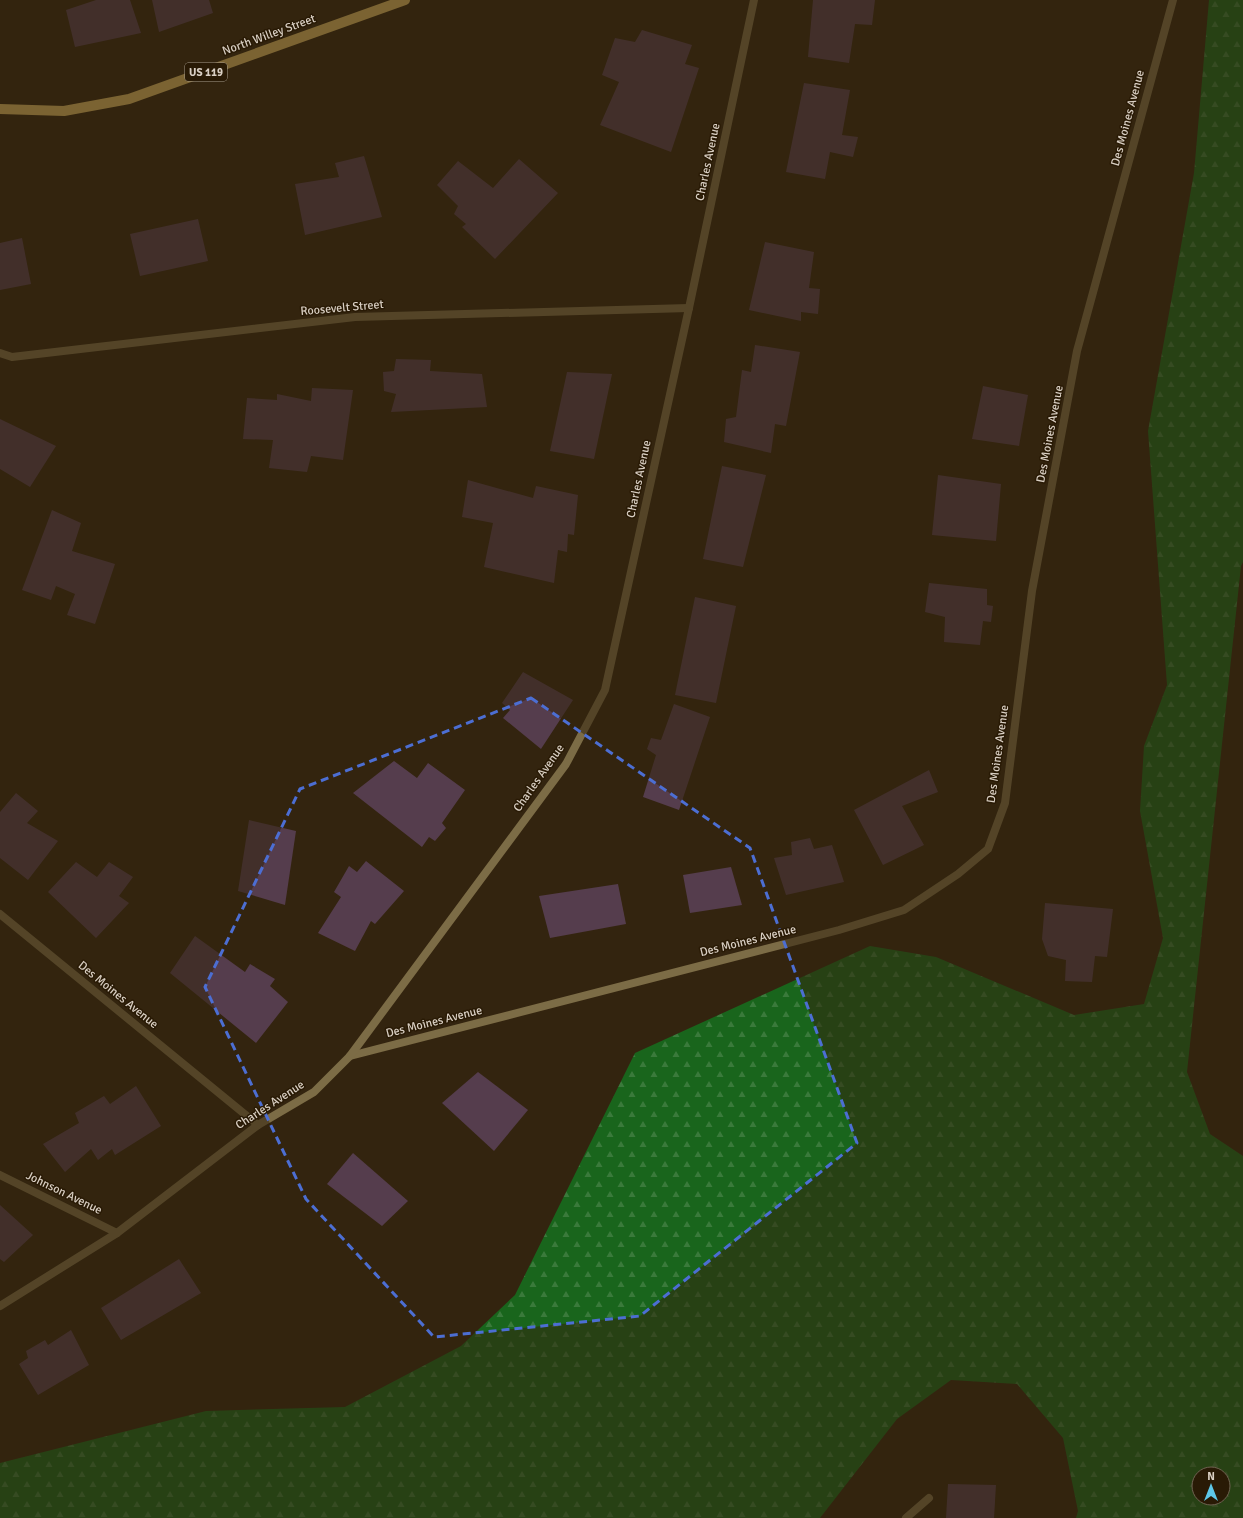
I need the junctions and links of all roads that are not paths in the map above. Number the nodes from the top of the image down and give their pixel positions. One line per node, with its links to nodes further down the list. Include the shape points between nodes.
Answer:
1 (405, 0): 4 (main road, North Willey Street / US 119, via 129,99 64,111)
2 (754, 0): 5 (street, Charles Avenue)
3 (1173, 0): 8 (street, Des Moines Avenue, via 1077,351 1032,591 1005,803 988,849 958,874 904,910 838,930)
4 (0, 109)
5 (689, 308): 6 (street, Roosevelt Street, via 355,317 12,357); 8 (street, Charles Avenue, via 605,690 566,764)
6 (0, 353)
7 (0, 914): 9 (street, Des Moines Avenue)
8 (350, 1056): 9 (street, Charles Avenue, via 314,1092)
9 (258, 1125): 11 (street, Charles Avenue)
10 (0, 1175): 11 (street, Johnson Avenue)
11 (117, 1232): 12 (street, Charles Avenue)
12 (0, 1306)
13 (929, 1498): 14 (street)
14 (906, 1518)

